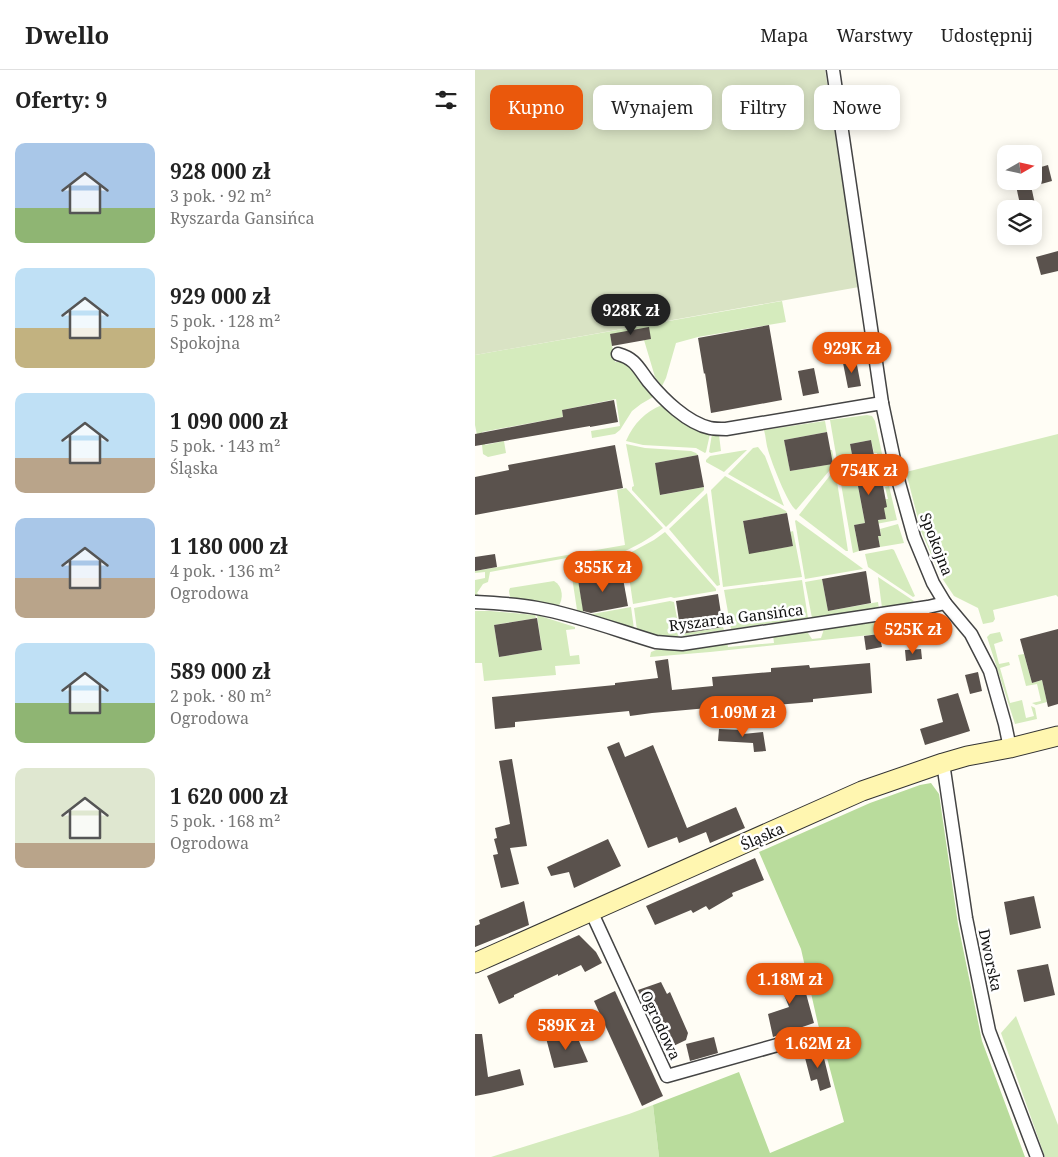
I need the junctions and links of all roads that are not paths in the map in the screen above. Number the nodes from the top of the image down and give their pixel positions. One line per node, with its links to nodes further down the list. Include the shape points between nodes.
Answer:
1 (833, 70): 3 (street, Spokojna)
2 (618, 354): 3 (street, via 633,361 673,406 695,422 710,428 726,429)
3 (882, 403): 5 (street, Spokojna, via 914,536)
4 (475, 602): 5 (street, Ryszarda Gansińca, via 537,608 656,642 682,644)
5 (945, 603): 7 (street, Spokojna, via 971,634 990,671)
6 (1058, 736): 7 (main road, Śląska)
7 (1011, 748): 8 (main road, Śląska)
8 (943, 763): 9 (main road, Śląska, via 862,791); 12 (street, Dworska, via 966,918 989,1031)
9 (591, 911): 10 (main road, Śląska); 11 (street, Ogrodowa, via 667,1076)
10 (475, 963)
11 (806, 1037)
12 (1037, 1157)

